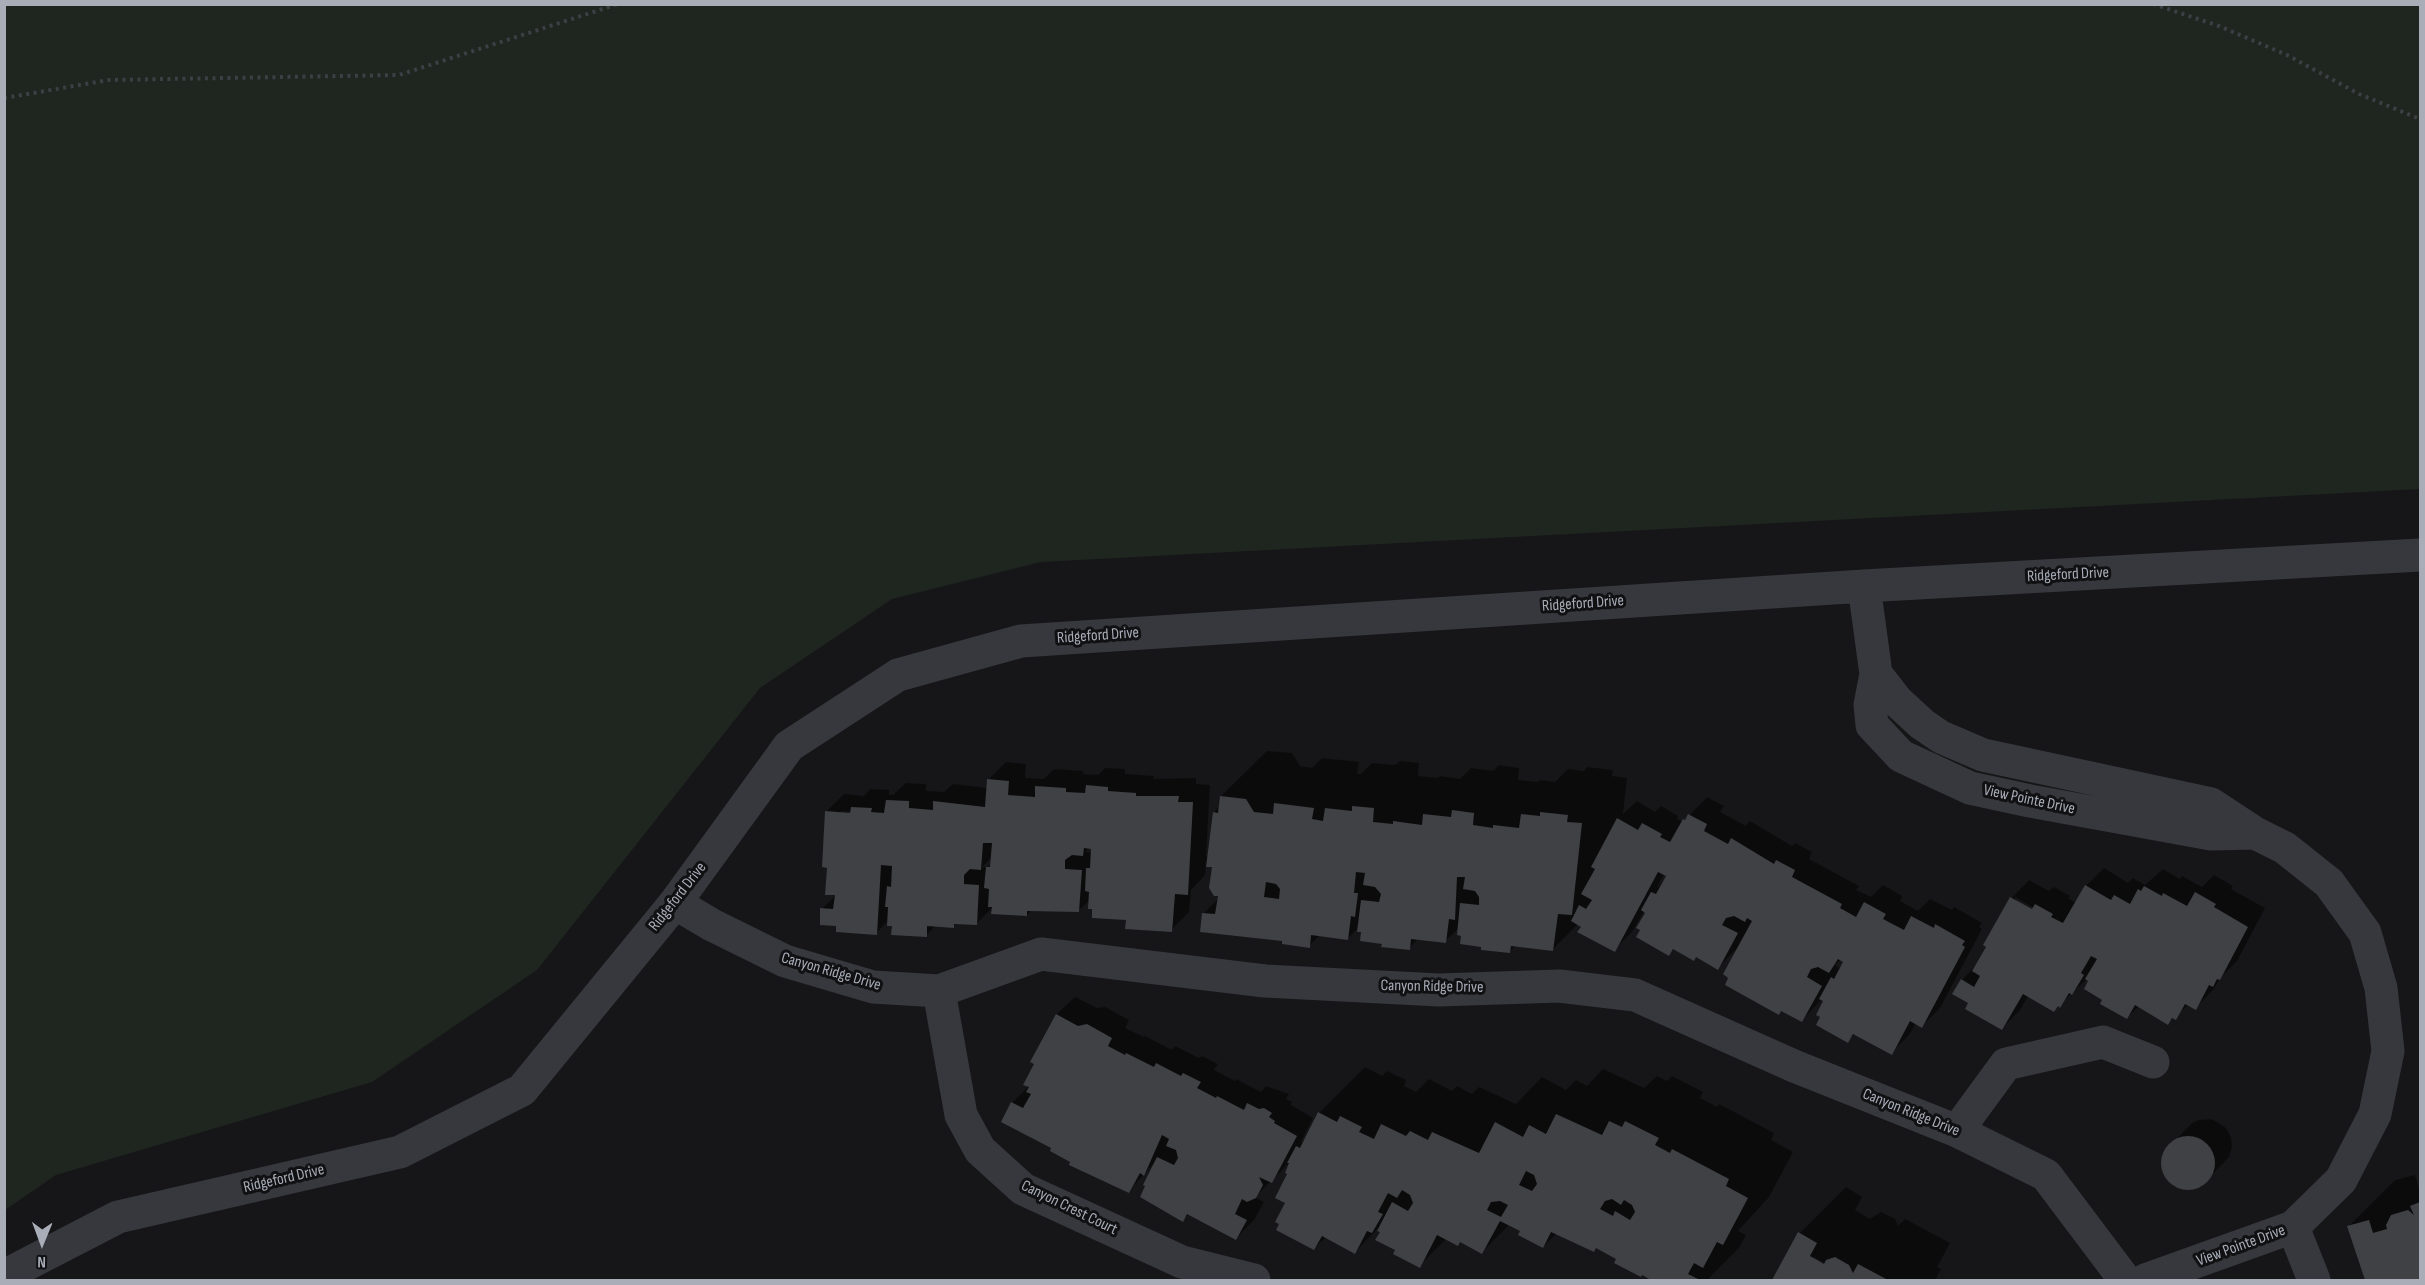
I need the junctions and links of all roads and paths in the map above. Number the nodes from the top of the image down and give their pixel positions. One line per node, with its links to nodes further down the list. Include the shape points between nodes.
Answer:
1 (618, 4): 3 (path, via 399,75 109,80)
2 (2153, 4): 4 (path, via 2219,26 2287,55 2359,94)
3 (4, 98)
4 (2421, 118)
5 (2421, 555): 6 (street, Ridgeford Drive)
6 (1864, 586): 7 (street, Ridgeford Drive, via 1021,641 898,675 789,746); 11 (street, View Pointe Drive, via 1876,674 1870,705 1872,725 1901,756 1970,788 2211,834 2256,832 2285,848 2329,883 2365,933 2381,988 2388,1051 2375,1114 2341,1180)
7 (675, 903): 8 (street, Canyon Ridge Drive, via 785,961 873,987); 12 (street, Ridgeford Drive, via 522,1090 400,1152 118,1217)
8 (939, 992): 10 (street, Canyon Ridge Drive, via 1041,954 1265,981 1439,990 1559,986 1635,995 1794,1066); 13 (street, Canyon Crest Court, via 961,1115 980,1150 1023,1189 1182,1262)
9 (2153, 1062): 10 (street, via 2103,1042 2006,1064)
10 (1957, 1131): 14 (street, Canyon Ridge Drive, via 2046,1175)
11 (2293, 1227): 15 (street, View Pointe Drive); 16 (street)
12 (4, 1276)
13 (1254, 1281)
14 (2125, 1281)
15 (2145, 1281)
16 (2314, 1281)

